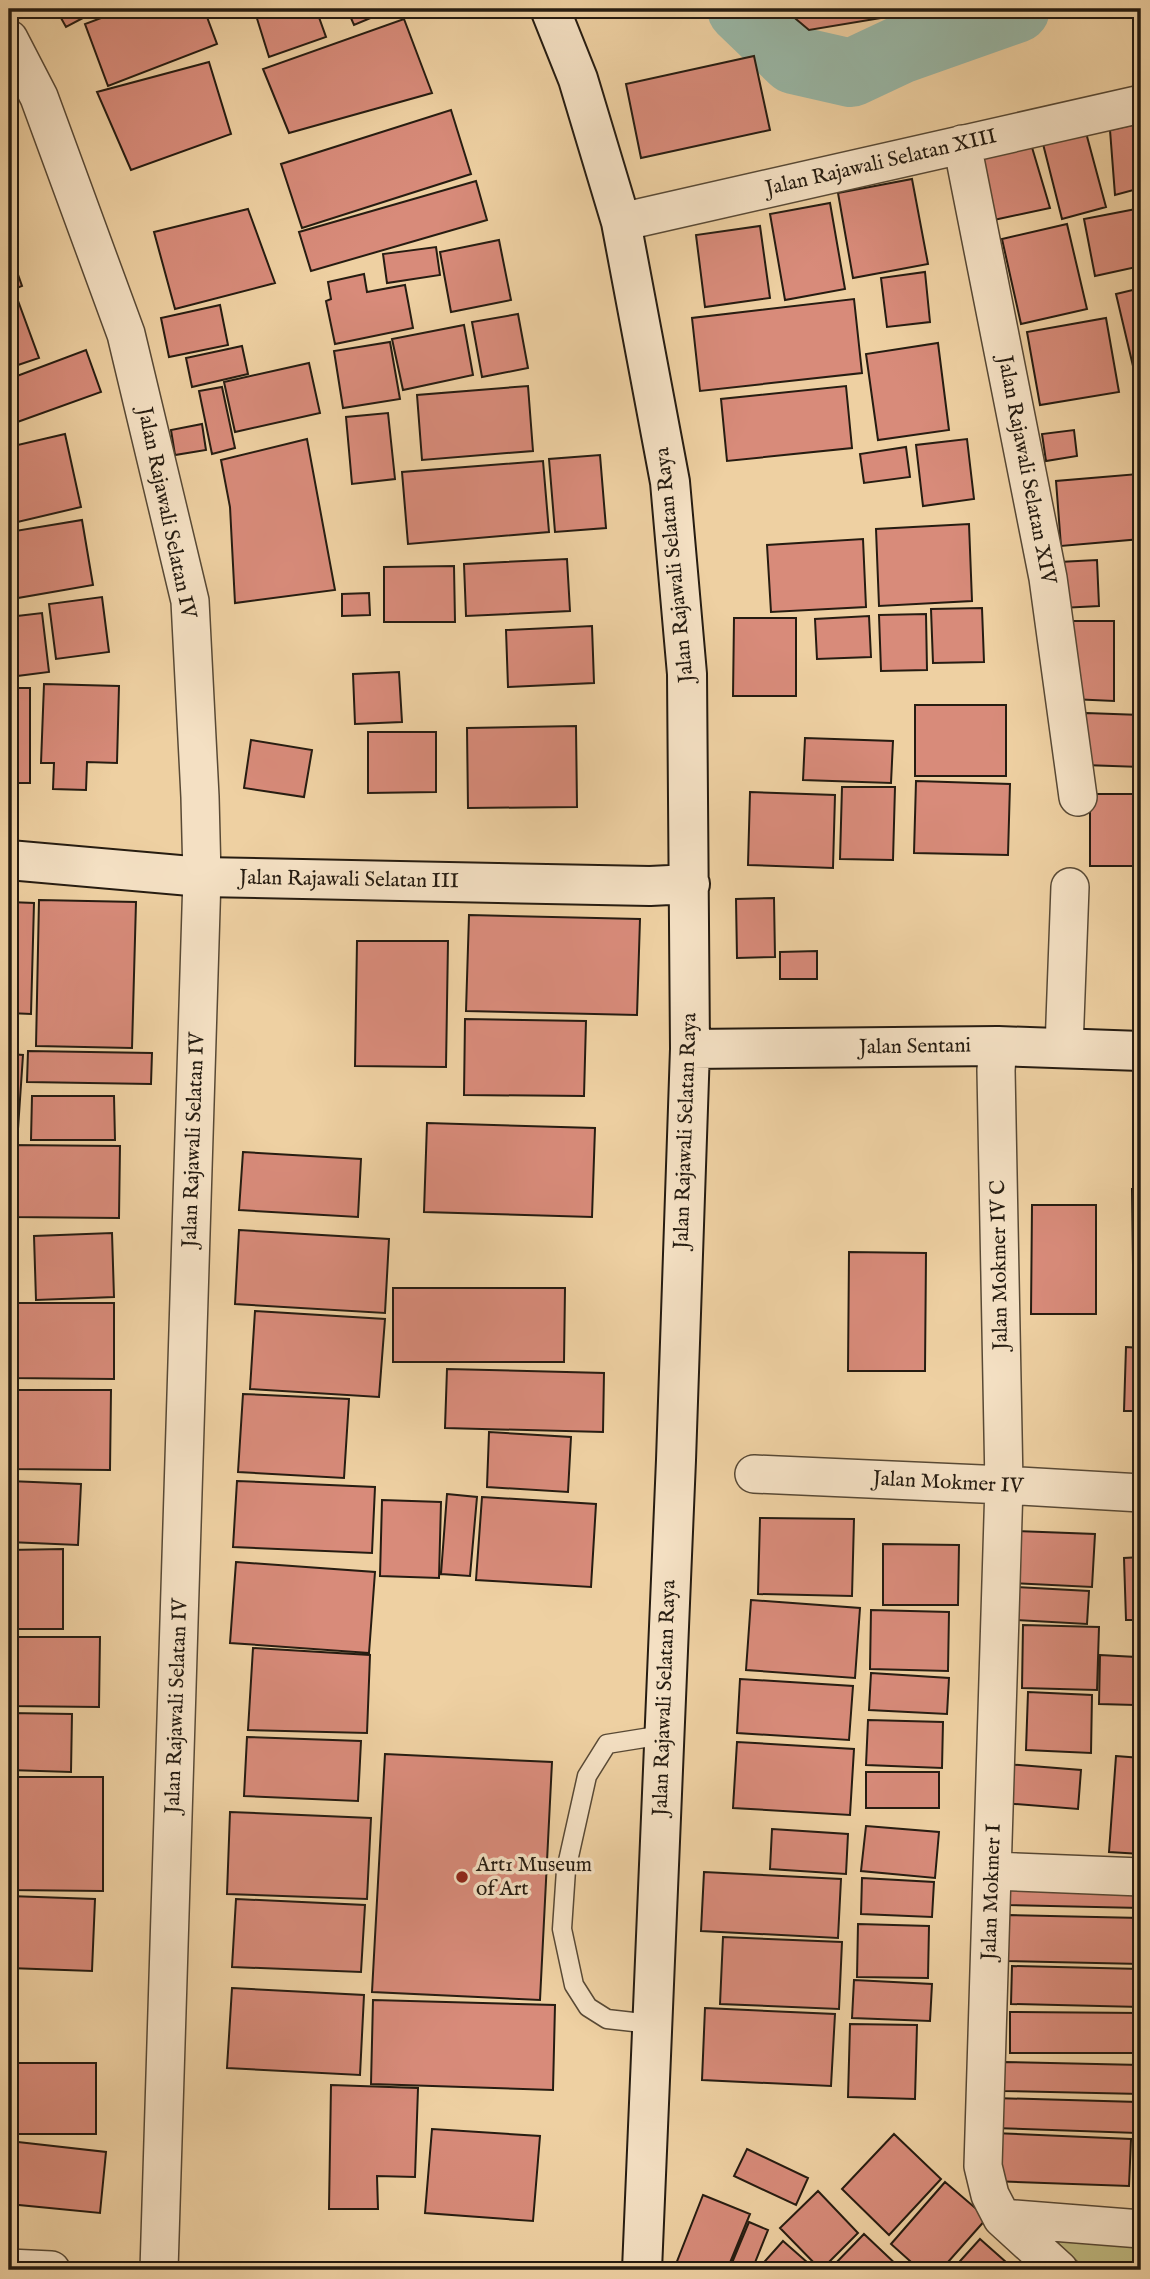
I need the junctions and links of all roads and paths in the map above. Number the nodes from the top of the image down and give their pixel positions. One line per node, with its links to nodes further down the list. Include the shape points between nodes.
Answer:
1 (550, 9): 5 (main road, Jalan Rajawali Selatan Raya, via 578,79)
2 (9, 39): 8 (street, Jalan Rajawali Selatan IV, via 39,97 127,334 190,601)
3 (1141, 104): 4 (street, Jalan Rajawali Selatan XIII)
4 (962, 144): 5 (street, Jalan Rajawali Selatan XIII); 6 (street, Jalan Rajawali Selatan XIV, via 1048,578)
5 (621, 222): 9 (main road, Jalan Rajawali Selatan Raya, via 670,482 687,674)
6 (1078, 797)
7 (9, 860): 8 (main road, Jalan Rajawali Selatan III)
8 (202, 877): 9 (main road, Jalan Rajawali Selatan III); 26 (street, Jalan Rajawali Selatan IV)
9 (690, 884): 13 (main road, Jalan Rajawali Selatan Raya)
10 (1070, 887): 12 (street)
11 (998, 1045): 12 (main road, Jalan Sentani); 13 (main road, Jalan Sentani); 16 (street, Jalan Mokmer IV C)
12 (1064, 1048): 14 (main road, Jalan Sentani)
13 (690, 1049): 18 (main road, Jalan Rajawali Selatan Raya)
14 (1141, 1051)
15 (754, 1474): 16 (street, Jalan Mokmer IV)
16 (1004, 1485): 17 (street, Jalan Mokmer IV); 19 (street, Jalan Mokmer I)
17 (1141, 1493)
18 (663, 1735): 21 (main road, Jalan Rajawali Selatan Raya); 21 (lane, via 607,1744 587,1776 566,1870 562,1929 574,1985 588,2007 607,2019)
19 (993, 1871): 20 (street); 22 (street, Jalan Mokmer I, via 983,2166 989,2195)
20 (1141, 1877)
21 (651, 2024): 27 (main road, Jalan Rajawali Selatan Raya)
22 (1002, 2218): 23 (street); 28 (street, Jalan Mokmer I)
23 (1141, 2229)
24 (9, 2268): 25 (street)
25 (51, 2270)
26 (159, 2270)
27 (642, 2270)
28 (1059, 2270)

